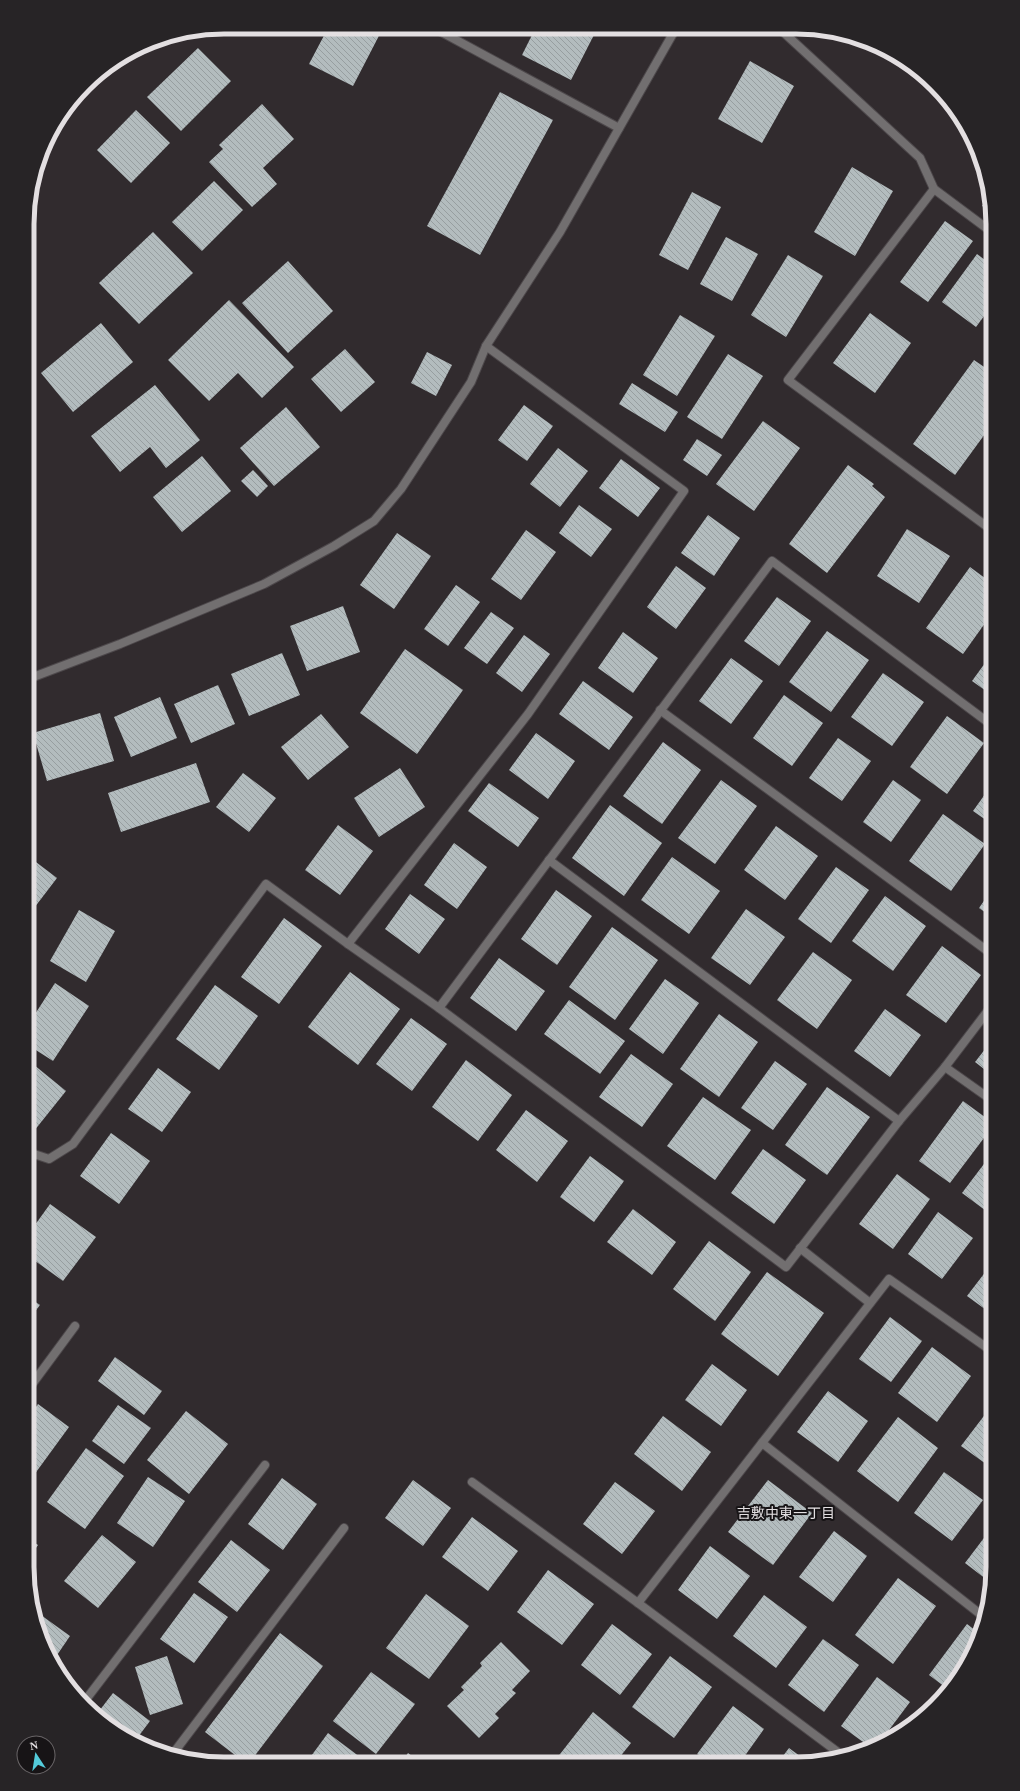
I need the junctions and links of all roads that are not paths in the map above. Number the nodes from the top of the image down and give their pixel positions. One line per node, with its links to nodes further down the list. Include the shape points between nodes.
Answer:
1 (445, 34): 4 (street)
2 (673, 34): 4 (street)
3 (785, 34): 5 (street, via 920,158)
4 (619, 128): 7 (street, via 560,232)
5 (934, 189): 6 (street); 8 (street, via 788,380)
6 (986, 228)
7 (486, 346): 9 (street, via 471,382 400,489 374,521 264,584); 13 (street, via 684,491 528,714)
8 (986, 526)
9 (34, 677)
10 (660, 710): 11 (street, via 772,561); 12 (street); 14 (street)
11 (986, 721)
12 (549, 860): 15 (street); 19 (street)
13 (348, 944): 15 (street); 20 (street, via 266,884 73,1144 50,1159)
14 (986, 950)
15 (439, 1008): 21 (street, via 786,1267)
16 (986, 1013): 17 (street)
17 (945, 1067): 18 (street); 19 (street)
18 (986, 1096)
19 (899, 1121): 21 (street)
20 (34, 1154)
21 (800, 1248): 22 (street)
22 (870, 1303): 24 (street, via 889,1279); 26 (street)
23 (75, 1326): 25 (street)
24 (986, 1347)
25 (34, 1382)
26 (762, 1443): 30 (street); 31 (street)
27 (265, 1465): 32 (street)
28 (472, 1482): 30 (street)
29 (344, 1528): 33 (street)
30 (638, 1603): 34 (street)
31 (980, 1614)
32 (87, 1698)
33 (175, 1751)
34 (838, 1752)

